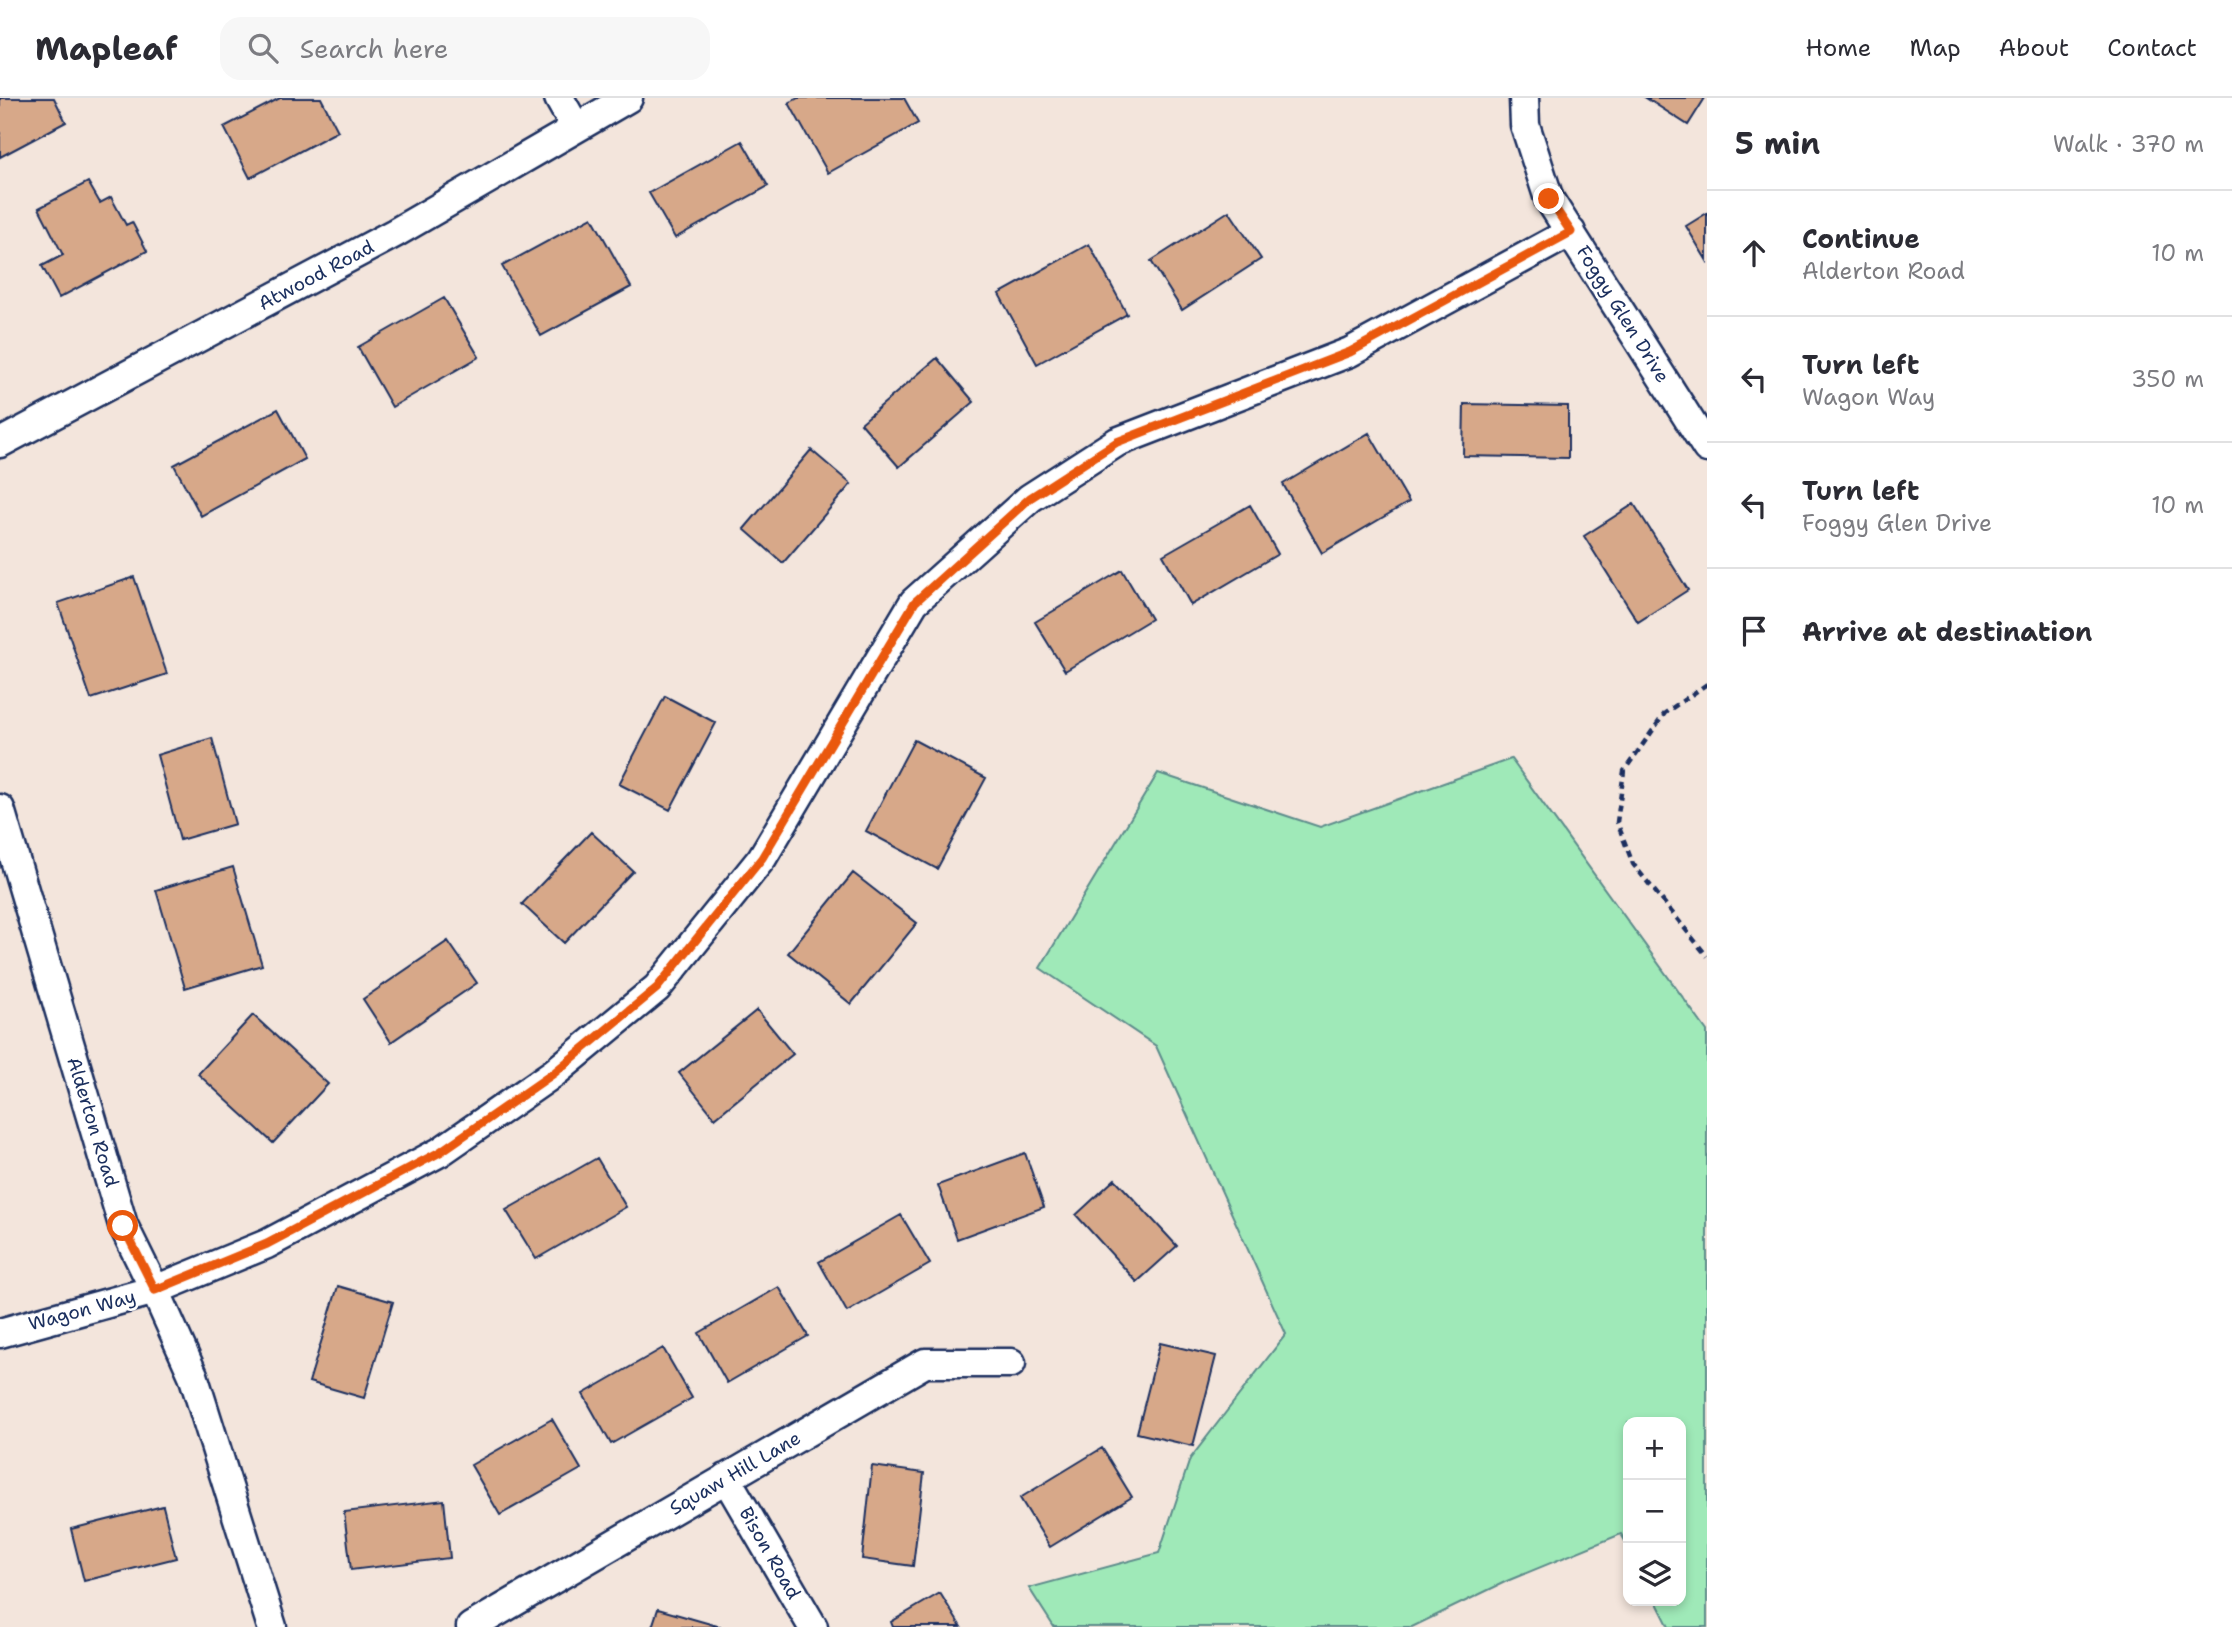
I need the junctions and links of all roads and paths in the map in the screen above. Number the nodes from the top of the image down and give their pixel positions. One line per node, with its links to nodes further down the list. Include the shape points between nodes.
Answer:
1 (559, 98): 4 (street)
2 (628, 98): 4 (street, Atwood Road)
3 (1524, 98): 5 (street, Foggy Glen Drive, via 1525,125 1549,199)
4 (576, 128): 7 (street, Atwood Road, via 395,233)
5 (1571, 232): 6 (street, Foggy Glen Drive); 11 (street, Wagon Way, via 1350,352 1117,442 1030,498 915,602 762,858 657,988 554,1073 440,1152 267,1244)
6 (1702, 429)
7 (0, 443)
8 (1707, 684): 10 (path, via 1665,713 1624,771 1617,822 1633,864)
9 (0, 809): 11 (street, Alderton Road, via 123,1226)
10 (1707, 957)
11 (155, 1290): 12 (street, Wagon Way); 15 (street, Alderton Road, via 193,1375)
12 (0, 1333)
13 (1011, 1363): 14 (street, Squaw Hill Lane, via 925,1363)
14 (726, 1478): 16 (street, Squaw Hill Lane); 17 (street, Bison Road)
15 (272, 1627)
16 (471, 1627)
17 (813, 1627)

